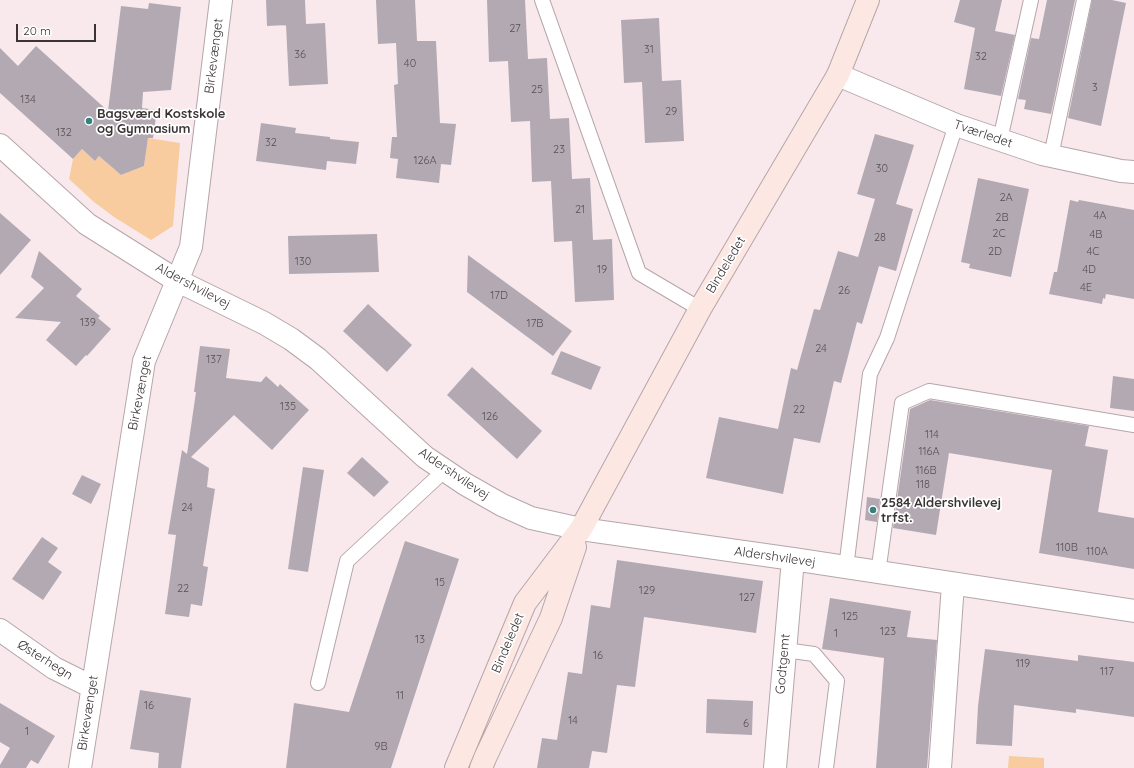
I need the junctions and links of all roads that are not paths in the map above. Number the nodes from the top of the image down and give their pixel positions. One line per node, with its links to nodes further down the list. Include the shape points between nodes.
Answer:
1 (221, 0): 12 (street, Birkevænget, via 191,247)
2 (542, 0): 13 (lane, via 639,274)
3 (868, 0): 6 (street, Bindeledet)
4 (1031, 0): 8 (lane)
5 (1084, 0): 10 (lane)
6 (838, 75): 7 (street, Tværledet); 13 (street, Bindeledet)
7 (956, 125): 8 (street, Tværledet); 18 (lane, via 887,338 870,374)
8 (1000, 140): 10 (street, Tværledet)
9 (0, 145): 12 (street, Aldershvilevej, via 88,224)
10 (1051, 156): 11 (street, Tværledet)
11 (1134, 172)
12 (176, 280): 15 (street, Aldershvilevej, via 291,339 318,359 425,457); 25 (street, Birkevænget, via 144,361)
13 (700, 309): 16 (street, Bindeledet)
14 (1134, 425): 19 (lane, via 929,391 902,403)
15 (445, 470): 16 (street, Aldershvilevej, via 502,505 530,518); 24 (lane, via 346,561)
16 (581, 529): 17 (street, Aldershvilevej); 27 (street, Bindeledet, via 525,603); 28 (street, Bindeledet, via 551,618)
17 (793, 559): 18 (street, Aldershvilevej); 23 (street, Godtgemt)
18 (846, 568): 19 (street, Aldershvilevej)
19 (878, 573): 20 (street, Aldershvilevej)
20 (954, 584): 21 (street, Aldershvilevej); 31 (street)
21 (1134, 611)
22 (0, 630): 25 (street, Østerhegn, via 54,668)
23 (785, 650): 29 (street, Godtgemt); 30 (lane, via 814,654 836,681)
24 (318, 682)
25 (92, 687): 26 (street, Birkevænget)
26 (80, 768)
27 (456, 768)
28 (481, 768)
29 (775, 768)
30 (826, 768)
31 (940, 768)

